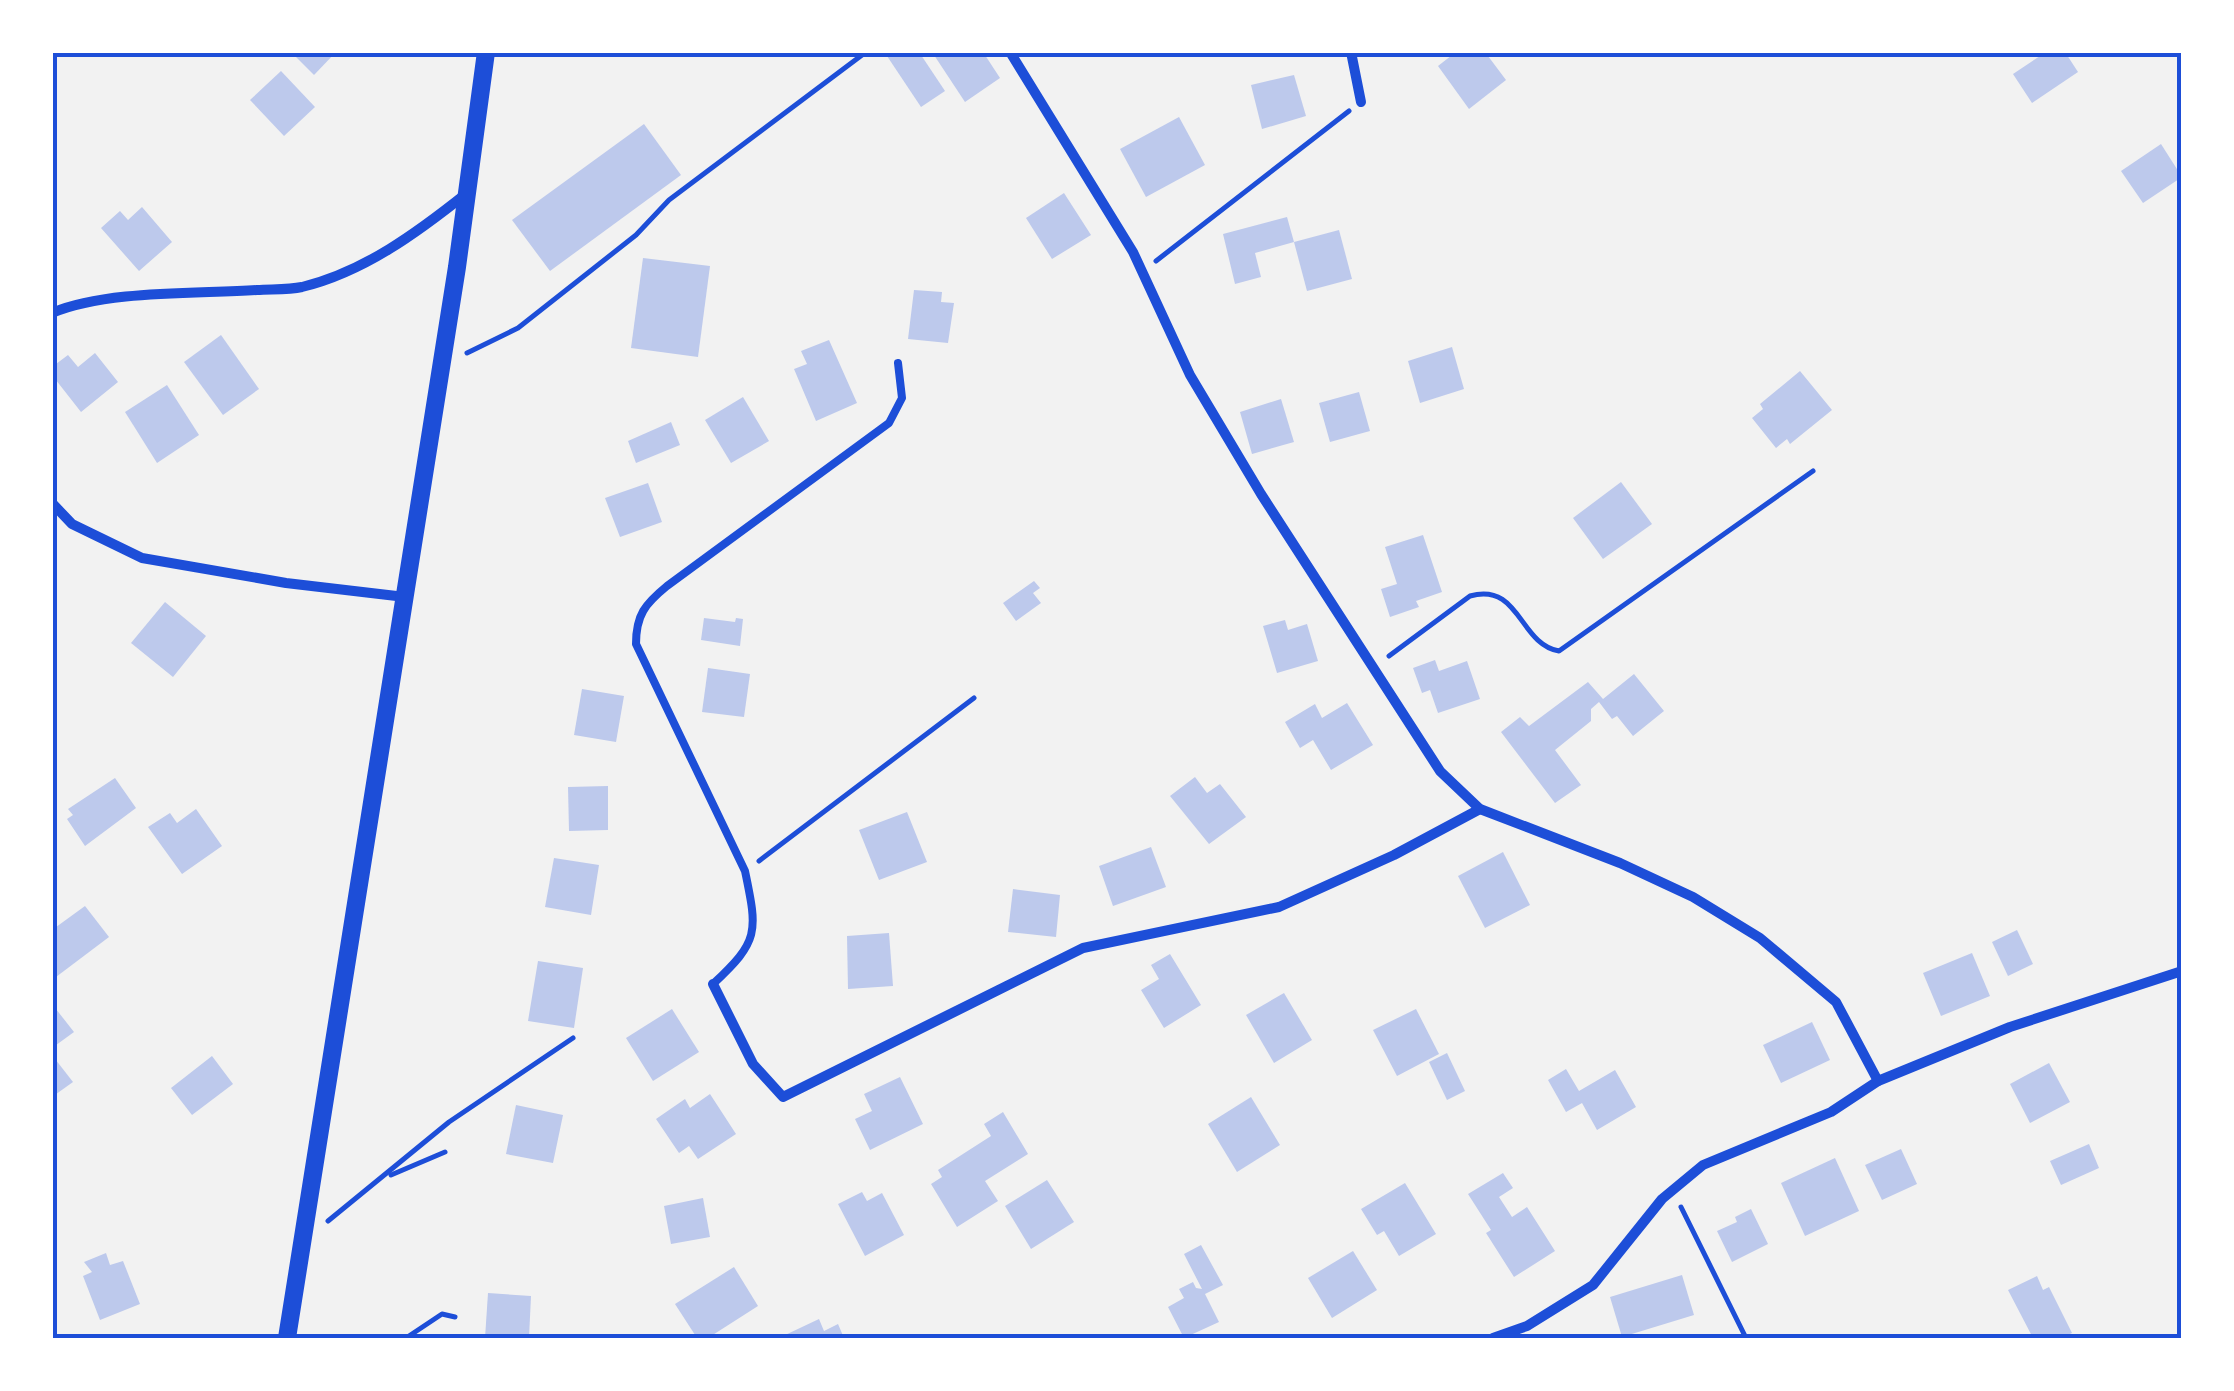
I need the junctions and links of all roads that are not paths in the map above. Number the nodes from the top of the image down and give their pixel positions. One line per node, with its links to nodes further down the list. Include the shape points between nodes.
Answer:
1 (486, 52): 5 (street)
2 (1010, 52): 10 (street, via 1142,272 1190,375 1261,494 1440,772)
3 (1351, 52): 4 (street)
4 (1361, 102)
5 (468, 192): 6 (street, via 358,267 301,287 111,299); 9 (street)
6 (52, 313)
7 (898, 363): 12 (lane, via 902,398 888,423 667,586 643,606 636,625 636,644 744,872 751,901 746,954)
8 (52, 503): 9 (street, via 72,524 142,558)
9 (404, 597): 14 (street)
10 (1480, 809): 12 (street, via 1279,907 1083,948 783,1097 754,1064); 13 (street, via 1620,863 1760,938 1836,1002)
11 (2182, 971): 13 (street, via 2010,1027)
12 (714, 984)
13 (1878, 1081): 15 (street, via 1831,1112 1702,1166 1673,1190 1592,1285 1527,1326)
14 (287, 1338)
15 (1493, 1338)

